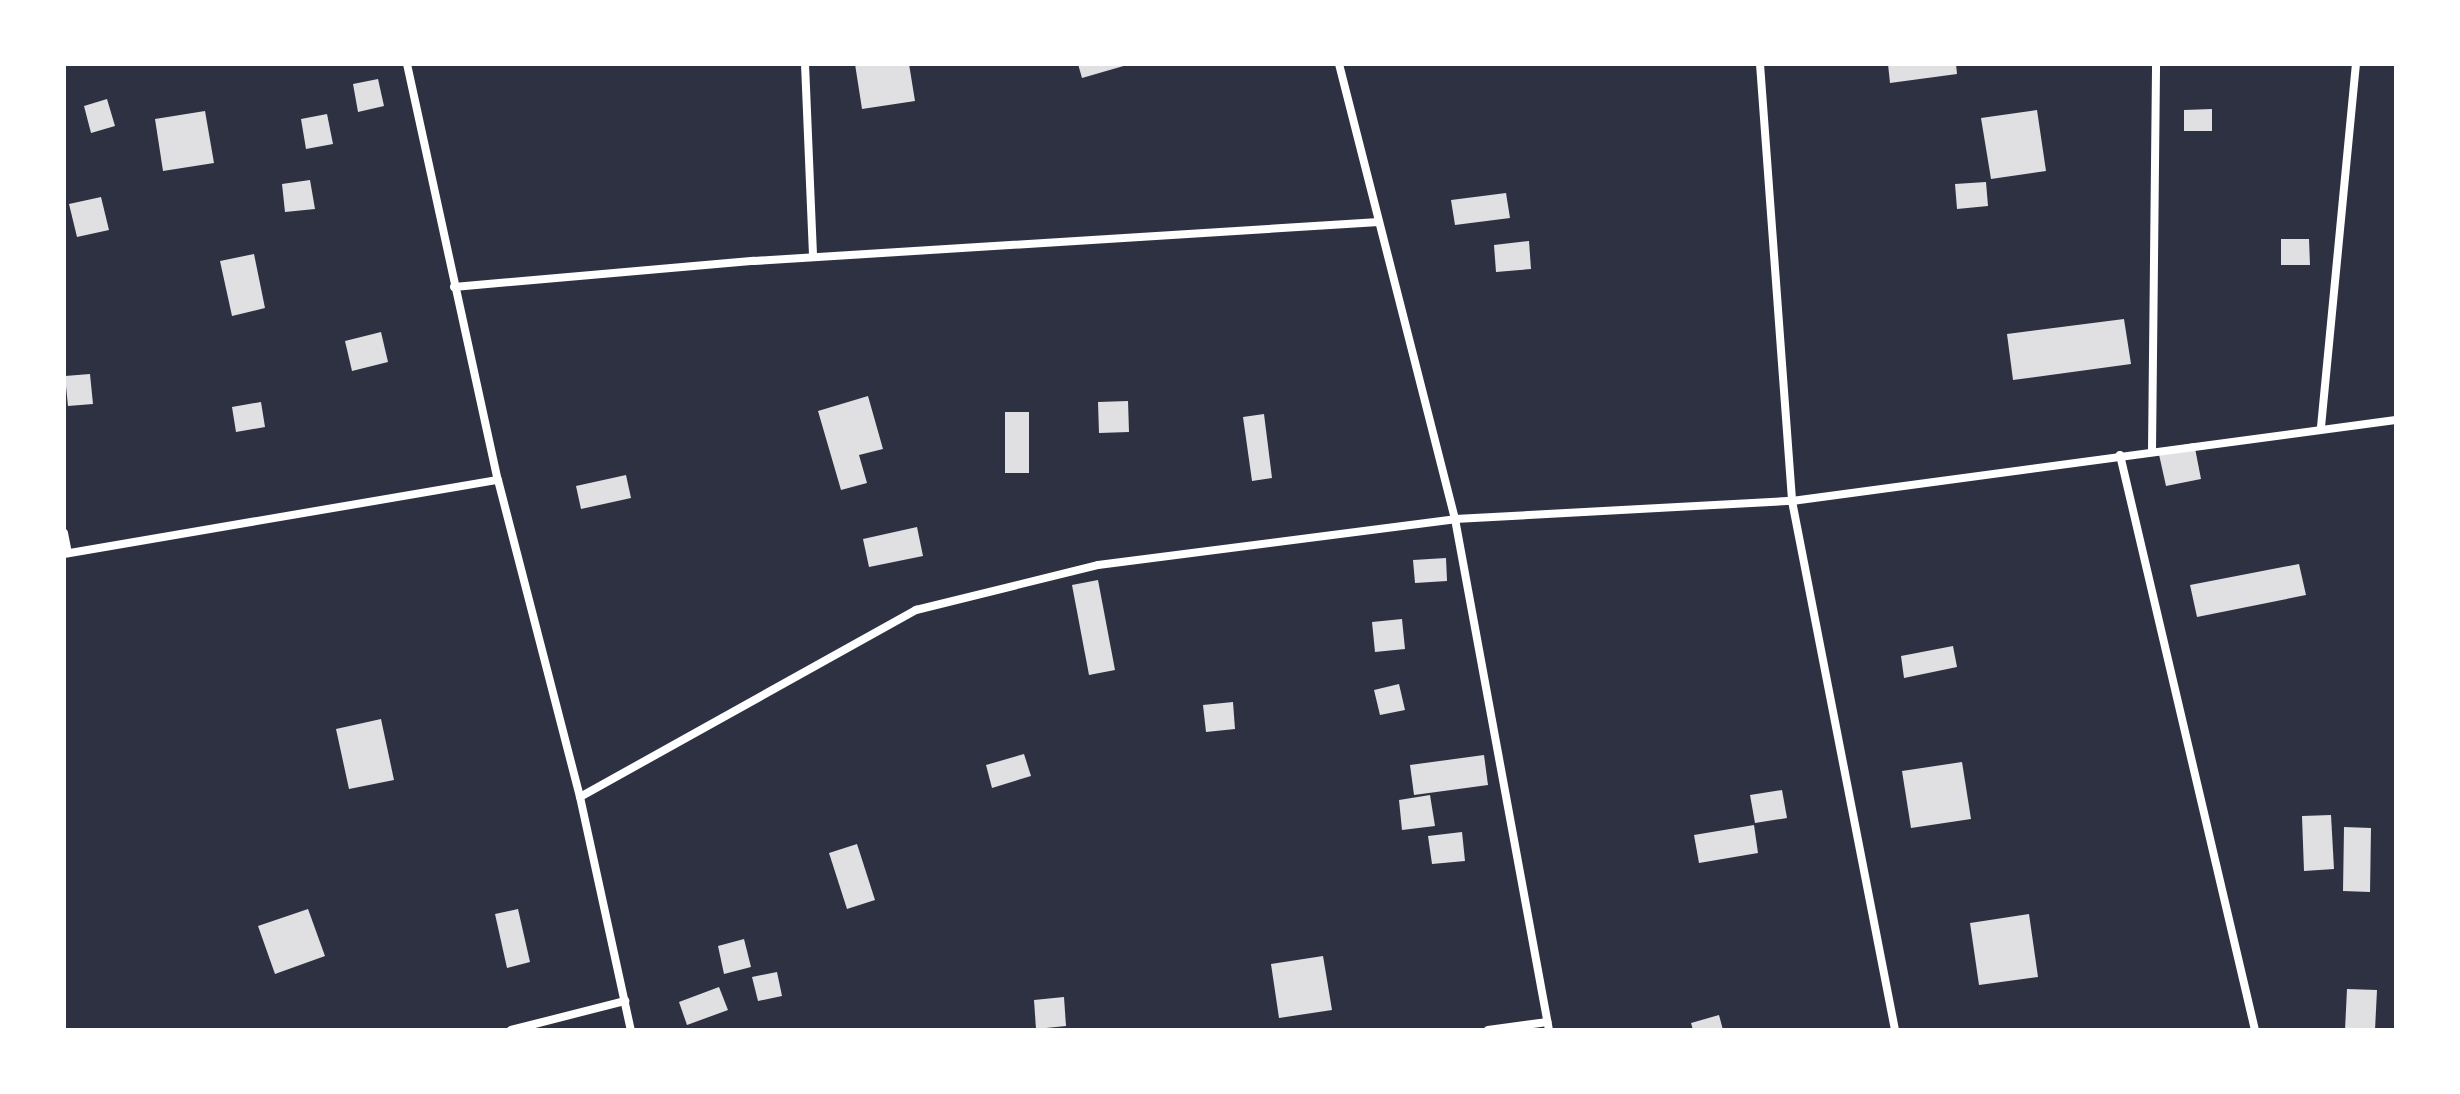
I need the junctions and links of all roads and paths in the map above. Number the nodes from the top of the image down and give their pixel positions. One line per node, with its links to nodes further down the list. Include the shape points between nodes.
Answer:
1 (407, 64): 9 (street)
2 (805, 64): 8 (street)
3 (1339, 64): 7 (street)
4 (1760, 64): 15 (street)
5 (2156, 64): 12 (street)
6 (2356, 64): 11 (street)
7 (1379, 222): 8 (street); 16 (street)
8 (813, 257): 9 (street)
9 (454, 287): 14 (street)
10 (2396, 420): 11 (street)
11 (2321, 427): 12 (street)
12 (2152, 451): 13 (street)
13 (2120, 455): 15 (street); 26 (street)
14 (498, 480): 18 (street); 19 (street)
15 (1792, 501): 16 (street); 25 (street)
16 (1455, 519): 19 (street, via 1098,565 916,610); 21 (street)
17 (64, 533): 18 (street)
18 (66, 554)
19 (580, 797): 20 (street)
20 (625, 1001): 22 (street); 23 (street)
21 (1548, 1026): 24 (street)
22 (511, 1030)
23 (631, 1030)
24 (1488, 1030)
25 (1895, 1030)
26 (2255, 1030)

